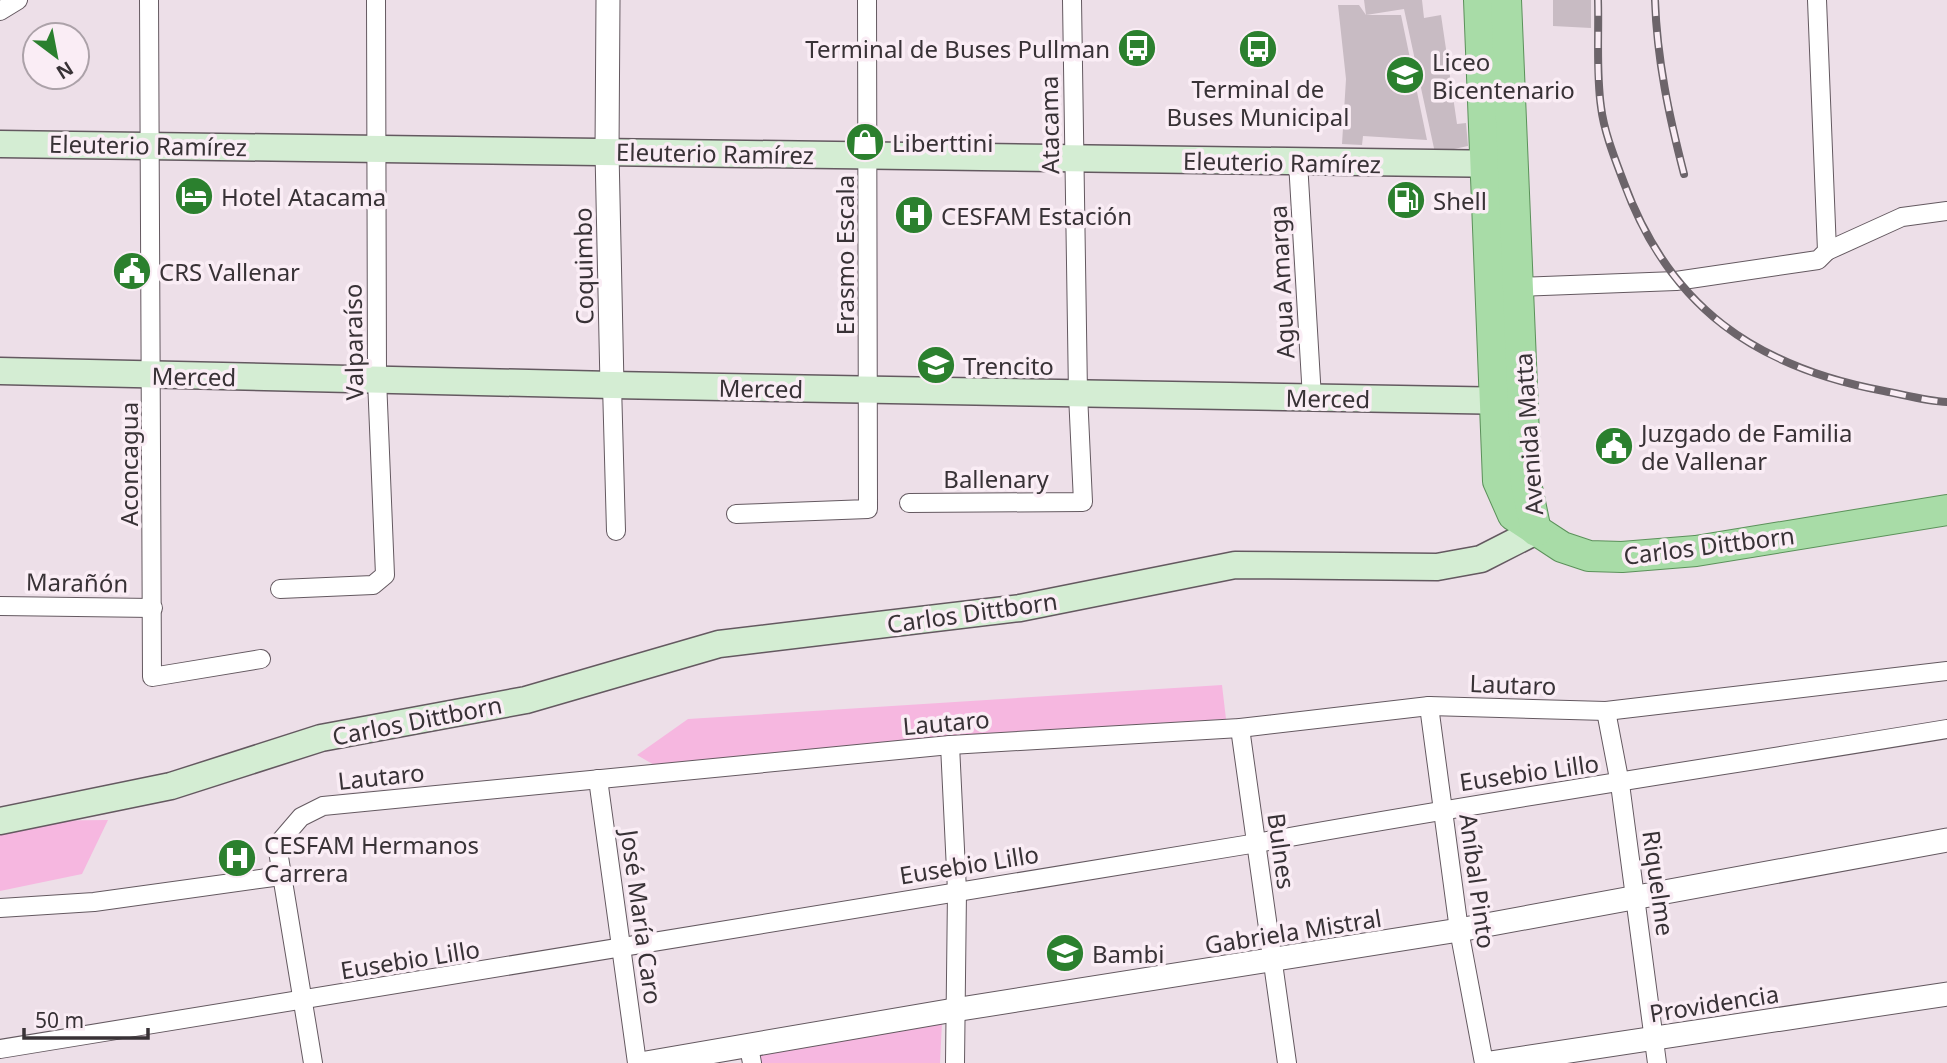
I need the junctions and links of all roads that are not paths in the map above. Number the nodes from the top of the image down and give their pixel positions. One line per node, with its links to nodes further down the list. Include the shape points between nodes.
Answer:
1 (18, 0): 10 (street)
2 (149, 0): 12 (street, Aconcagua)
3 (376, 0): 13 (street, Valparaíso)
4 (608, 0): 14 (street, Coquimbo)
5 (867, 0): 15 (street, Erasmo Escala)
6 (1072, 0): 16 (street, Atacama)
7 (1479, 0): 18 (main road, Avenida Matta)
8 (1506, 0): 18 (main road, Avenida Matta)
9 (1817, 0): 20 (street)
10 (0, 11)
11 (0, 144): 12 (main road, Eleuterio Ramírez)
12 (150, 145): 13 (main road, Eleuterio Ramírez); 23 (street, Aconcagua)
13 (376, 149): 14 (main road, Eleuterio Ramírez); 24 (street, Valparaíso)
14 (607, 152): 15 (main road, Eleuterio Ramírez); 25 (street, Coquimbo)
15 (868, 155): 16 (main road, Eleuterio Ramírez); 26 (street, Erasmo Escala)
16 (1073, 159): 17 (main road, Eleuterio Ramírez); 27 (street, Atacama)
17 (1298, 162): 18 (main road, Eleuterio Ramírez); 28 (street, Agua Amarga)
18 (1499, 164): 21 (main road, Avenida Matta); 29 (main road, Avenida Matta)
19 (1947, 211): 20 (street, via 1902,217)
20 (1827, 251): 21 (street, via 1818,260 1676,281)
21 (1519, 288): 30 (main road, Avenida Matta)
22 (0, 371): 23 (main road, Merced)
23 (152, 375): 24 (main road, Merced); 39 (street, Aconcagua)
24 (377, 379): 25 (main road, Merced); 37 (street, Valparaíso, via 384,575 373,584)
25 (612, 385): 26 (main road, Merced); 35 (street, Coquimbo)
26 (869, 389): 27 (main road, Merced); 34 (street, Erasmo Escala, via 868,509)
27 (1078, 394): 28 (main road, Merced); 31 (street, Atacama)
28 (1312, 398): 29 (main road, Merced)
29 (1493, 400): 30 (main road, Merced); 36 (main road, Avenida Matta, via 1498,481 1513,515)
30 (1523, 401): 36 (main road, Avenida Matta, via 1526,483)
31 (1083, 502): 32 (street, Ballenary)
32 (909, 503)
33 (1947, 510): 36 (main road, Carlos Dittborn, via 1696,551 1622,558 1590,556)
34 (736, 514)
35 (615, 531)
36 (1535, 531): 50 (main road, Carlos Dittborn, via 1481,559 1437,567 1235,565 1020,608 719,645 526,700 321,738 172,786)
37 (280, 589)
38 (0, 606): 39 (street, Marañón)
39 (153, 608): 40 (street, Aconcagua, via 152,677)
40 (261, 659)
41 (1947, 671): 43 (street, Lautaro)
42 (1429, 706): 43 (street, Lautaro); 44 (street, Lautaro); 49 (street, Aníbal Pinto)
43 (1606, 711): 48 (street, Riquelme)
44 (1240, 728): 46 (street, Lautaro); 52 (street, Bulnes)
45 (1947, 729): 48 (street, Eusebio Lillo)
46 (950, 745): 47 (street, Lautaro); 54 (street)
47 (598, 779): 53 (street, Lautaro, via 323,806 301,817 277,845); 58 (street, José María Caro)
48 (1620, 783): 49 (street, Eusebio Lillo); 55 (street, Riquelme)
49 (1442, 809): 52 (street, Eusebio Lillo); 57 (street, Aníbal Pinto)
50 (0, 821)
51 (1947, 840): 55 (street, Gabriela Mistral)
52 (1257, 843): 54 (street, Eusebio Lillo); 59 (street, Bulnes)
53 (281, 876): 56 (street, via 94,902); 61 (street, Lautaro)
54 (957, 891): 58 (street, Eusebio Lillo); 62 (street)
55 (1637, 898): 57 (street, Gabriela Mistral); 63 (street, Riquelme)
56 (0, 908)
57 (1459, 930): 59 (street, Gabriela Mistral); 71 (street, Aníbal Pinto)
58 (622, 948): 61 (street, Eusebio Lillo); 67 (street, José María Caro)
59 (1271, 961): 62 (street, Gabriela Mistral); 70 (street, Bulnes)
60 (1947, 993): 63 (street, Providencia)
61 (305, 1001): 64 (street, Eusebio Lillo); 66 (street, Lautaro)
62 (954, 1010): 65 (street, Gabriela Mistral); 69 (street)
63 (1655, 1039): 72 (street, Providencia); 73 (street, Riquelme)
64 (0, 1049)
65 (751, 1055): 68 (street, Gabriela Mistral)
66 (313, 1063)
67 (637, 1063)
68 (646, 1063)
69 (955, 1063)
70 (1287, 1063)
71 (1484, 1063)
72 (1490, 1063)
73 (1657, 1063)

